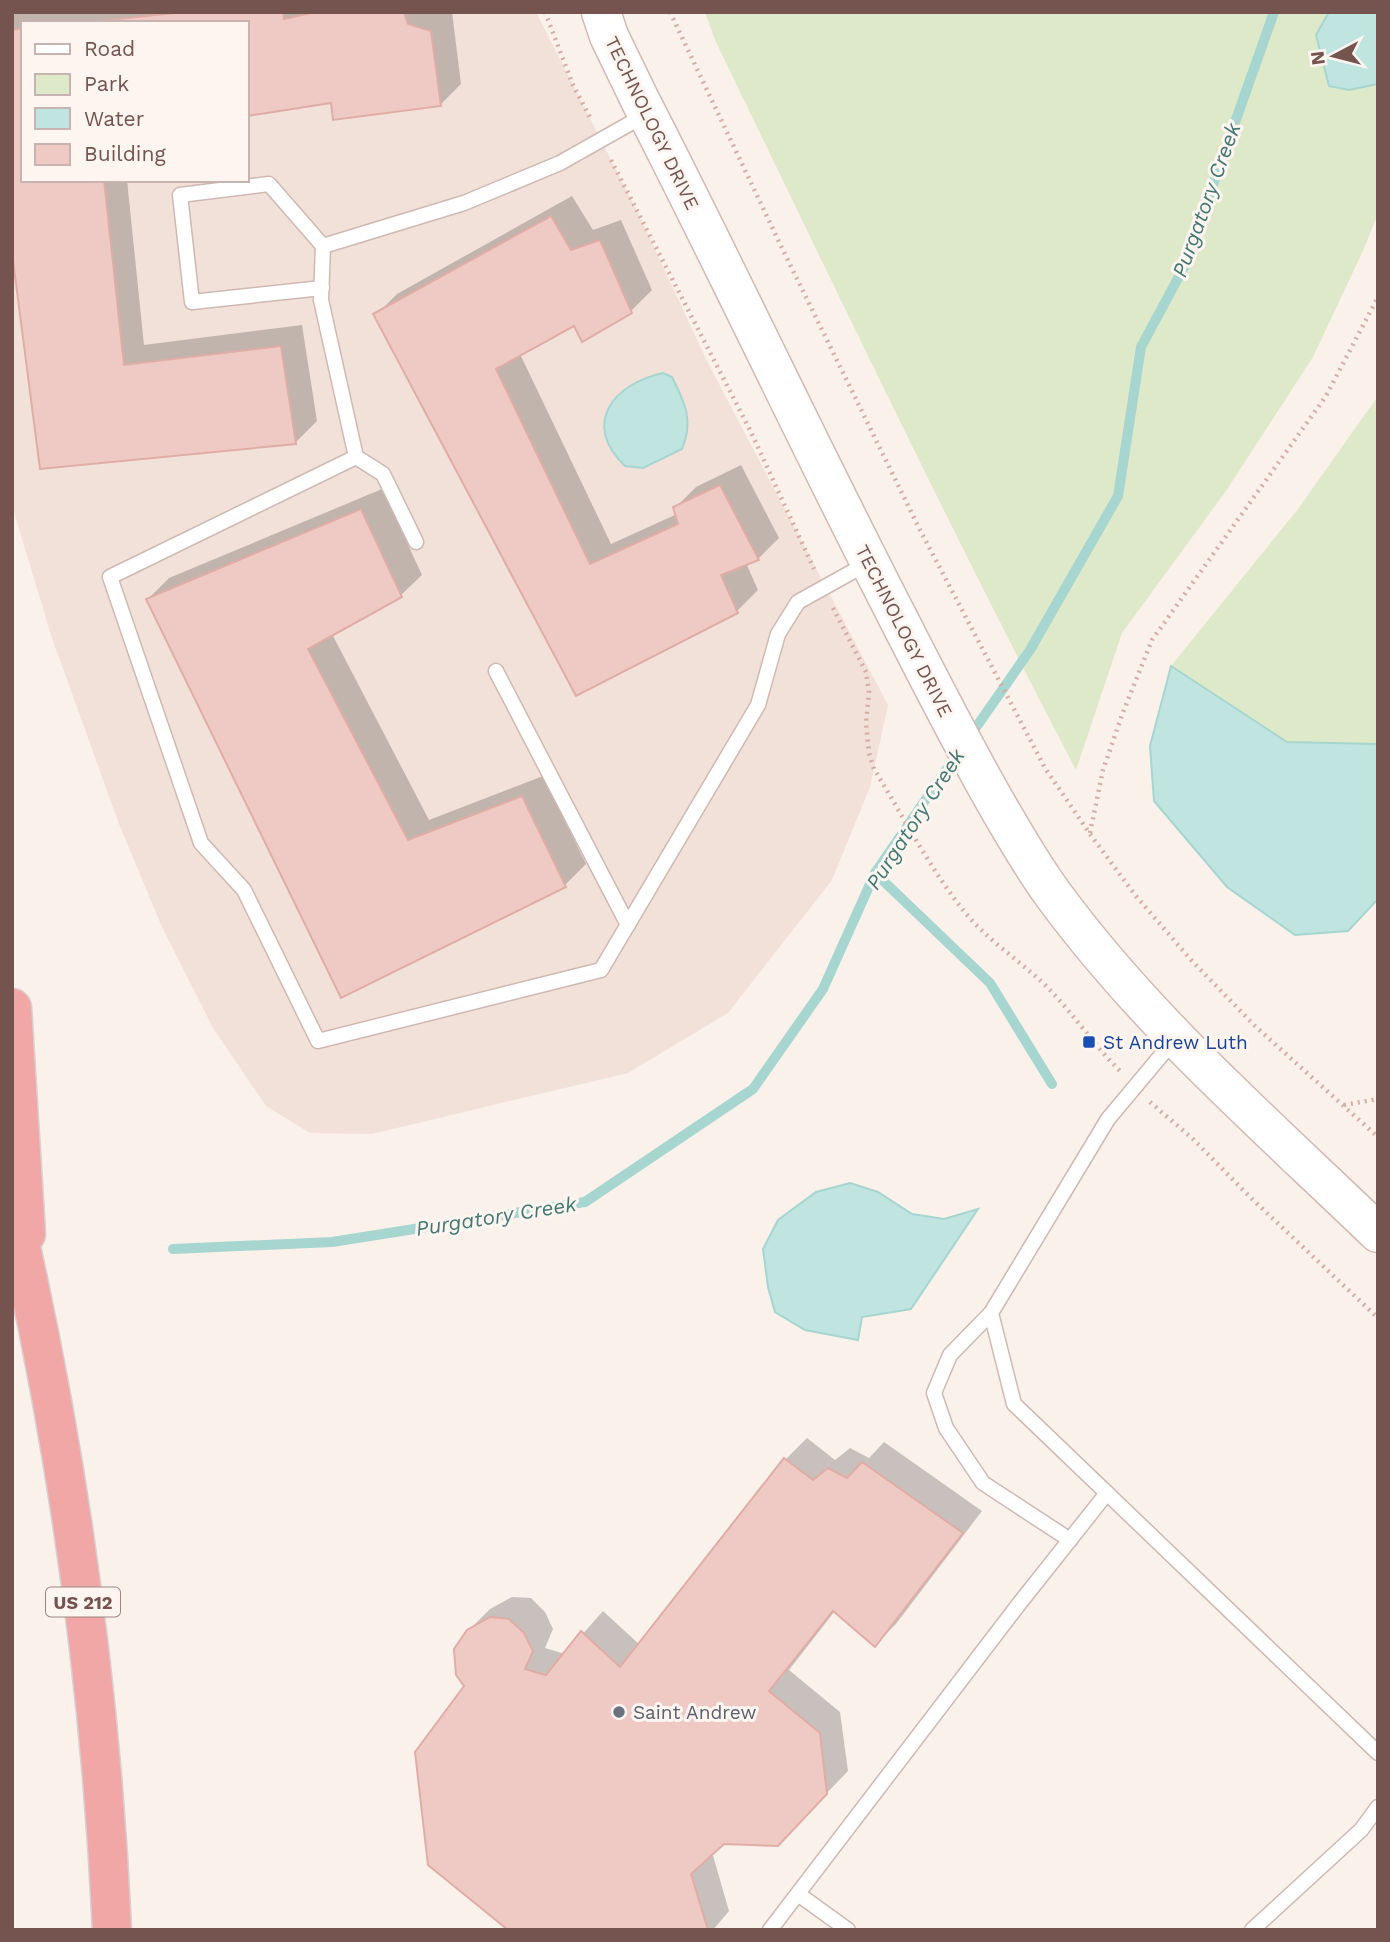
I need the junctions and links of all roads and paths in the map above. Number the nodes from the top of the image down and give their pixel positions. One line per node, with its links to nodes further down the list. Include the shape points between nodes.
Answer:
1 (545, 12): 5 (path, via 573,85)
2 (601, 12): 4 (street, TECHNOLOGY DRIVE)
3 (670, 12): 14 (path, via 920,530 1045,768)
4 (647, 114): 5 (lane); 11 (street, TECHNOLOGY DRIVE)
5 (601, 140): 6 (lane, via 561,163 464,203); 12 (path, via 751,432)
6 (323, 246): 7 (lane); 7 (lane, via 270,184 180,195 192,302)
7 (321, 288): 9 (lane)
8 (1378, 297): 14 (path, via 1326,396 1152,640 1103,770)
9 (356, 457): 10 (lane, via 383,474); 15 (lane, via 110,576 201,843 244,890 318,1041 601,970)
10 (416, 542)
11 (869, 562): 12 (lane); 17 (street, TECHNOLOGY DRIVE, via 949,720 1052,894)
12 (823, 588): 15 (lane, via 798,602 778,634 758,705); 18 (path, via 866,672 866,723 874,769 945,885 964,912 1066,1006 1101,1053)
13 (496, 671): 15 (lane)
14 (1090, 834): 20 (path, via 1192,961 1255,1026)
15 (628, 925)
16 (12, 1007): 24 (highway)
17 (1176, 1038): 18 (lane); 23 (street, TECHNOLOGY DRIVE)
18 (1135, 1086): 25 (lane, via 1108,1119); 26 (path)
19 (1378, 1099): 20 (path)
20 (1343, 1105): 21 (path)
21 (1378, 1137)
22 (12, 1208): 24 (highway, US 212)
23 (1378, 1233)
24 (28, 1278): 32 (highway, US 212, via 60,1442 88,1630 107,1822)
25 (992, 1313): 27 (lane, via 1014,1404); 28 (lane, via 950,1355 934,1393 946,1428 984,1483)
26 (1378, 1318)
27 (1107, 1493): 28 (lane); 29 (lane)
28 (1070, 1540): 31 (lane)
29 (1378, 1753)
30 (1378, 1807): 35 (lane, via 1360,1830)
31 (797, 1894): 33 (lane); 34 (lane)
32 (112, 1930)
33 (769, 1930)
34 (848, 1930)
35 (1252, 1930)

